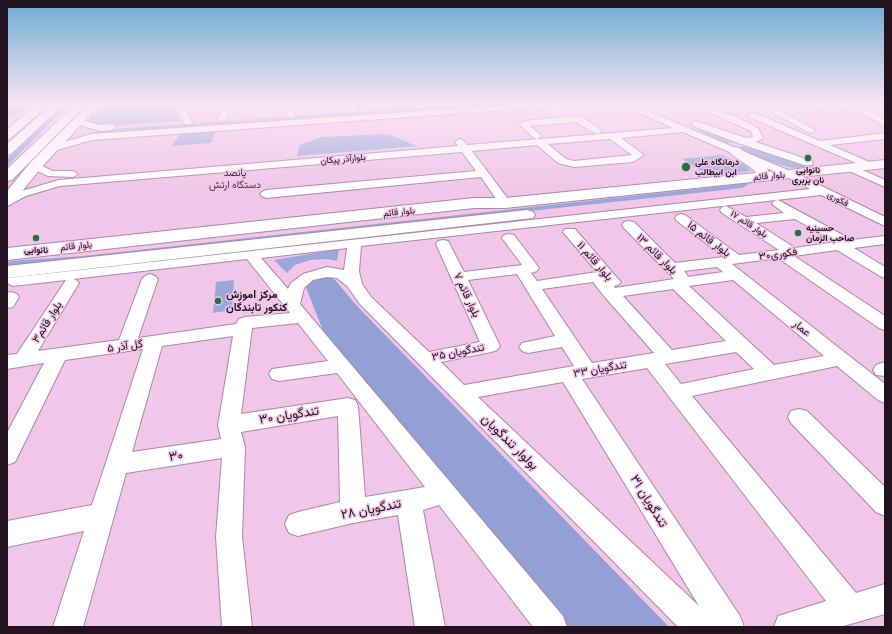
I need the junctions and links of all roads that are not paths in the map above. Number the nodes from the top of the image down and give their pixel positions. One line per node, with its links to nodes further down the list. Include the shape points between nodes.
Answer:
1 (27, 133): 25 (main road)
2 (53, 133): 34 (main road)
3 (68, 133): 23 (main road)
4 (88, 133): 17 (street, via 86,135)
5 (154, 133): 17 (street)
6 (532, 133): 19 (street)
7 (588, 133): 18 (street, بلوارآذر پیکان)
8 (652, 133): 14 (street, بلوارآذر پیکان)
9 (689, 133): 24 (street, فکوری)
10 (723, 133): 20 (street)
11 (756, 133): 20 (street, via 758,138)
12 (796, 133): 22 (street)
13 (813, 133): 22 (street)
14 (636, 134): 15 (street, بلوارآذر پیکان)
15 (612, 136): 18 (street, بلوارآذر پیکان); 19 (street, via 639,155 633,158 574,164 562,161)
16 (885, 136): 22 (street)
17 (91, 137): 23 (street)
18 (561, 137): 19 (street, بلوارآذر پیکان)
19 (538, 139): 21 (street, بلوارآذر پیکان)
20 (748, 141): 24 (street); 26 (street)
21 (462, 145): 32 (street); 36 (street, بلوارآذر پیکان)
22 (825, 145): 29 (street)
23 (54, 148): 28 (main road)
24 (730, 149): 33 (street, فکوری); 35 (main road, via 760,168)
25 (7, 151)
26 (808, 163)
27 (885, 164): 29 (main road, بلوار قائم)
28 (35, 166): 36 (street, بلوارآذر پیکان); 40 (main road)
29 (870, 166): 30 (main road, بلوار قائم)
30 (851, 168): 31 (main road, بلوار قائم); 37 (street)
31 (827, 171): 33 (main road, بلوار قائم); 38 (main road, via 818,178)
32 (483, 174): 39 (street); 41 (street)
33 (790, 175): 35 (main road, بلوار قائم); 38 (street, فکوری); 45 (main road, بلوار قائم, via 746,190 727,193)
34 (7, 177)
35 (765, 177): 41 (main road, بلوار قائم)
36 (62, 179): 40 (street, بلوارآذر پیکان)
37 (885, 184)
38 (819, 189): 48 (street, فکوری); 50 (street)
39 (266, 194)
40 (7, 201)
41 (505, 203): 57 (main road, via 479,210); 58 (main road, بلوار قائم, via 474,204)
42 (778, 204): 44 (street)
43 (726, 210): 47 (street, بلوار قائم ۱۷)
44 (798, 215): 47 (street); 56 (street)
45 (518, 216): 50 (street); 57 (main road, بلوار قائم)
46 (681, 218): 64 (street, بلوار قائم ۱۵)
47 (744, 221): 59 (street, بلوار قائم ۱۷)
48 (885, 222)
49 (629, 225): 69 (street, بلوار قائم ۱۳)
50 (500, 227): 54 (street)
51 (570, 232): 67 (street, بلوار قائم ۱۱)
52 (509, 238): 65 (street, ۳۱ تندگویان)
53 (885, 240): 56 (street, فکوری۳۰)
54 (355, 243): 61 (street); 72 (street, بولوار تندگویان, via 351,270)
55 (443, 244): 68 (street, بلوار قائم ۷)
56 (845, 245): 59 (street, فکوری۳۰); 66 (street)
57 (158, 250): 63 (main road); 73 (main road)
58 (28, 252): 60 (main road, بلوار قائم); 62 (main road)
59 (787, 253): 64 (street, فکوری۳۰); 77 (street, بلوار قائم ۱۷)
60 (7, 254)
61 (250, 254): 73 (street); 76 (street)
62 (7, 258)
63 (7, 261)
64 (737, 267): 69 (street, فکوری۳۰); 69 (street, عمار, via 720,262); 88 (street, عمار)
65 (527, 269): 68 (street); 74 (street, ۳۱ تندگویان)
66 (885, 272)
67 (602, 276): 74 (street); 75 (street, بلوار قائم ۱۱)
68 (459, 278): 83 (street, بلوار قائم ۷)
69 (678, 278): 75 (street); 81 (street, بلوار قائم ۱۳)
70 (150, 279): 82 (street)
71 (71, 283): 89 (street, بلوار قائم۳)
72 (354, 284): 76 (street, via 341,274 327,272 308,277 297,286 294,294); 86 (street, بولوار تندگویان, via 365,300)
73 (9, 286)
74 (533, 286): 79 (street, ۳۱ تندگویان)
75 (615, 292): 87 (street, بلوار قائم ۱۱)
76 (297, 311): 78 (street, گل آذر ۵, via 245,323); 90 (street)
77 (885, 324)
78 (244, 329): 80 (street, گل آذر ۵); 98 (street)
79 (567, 340): 84 (street); 91 (street, ۳۱ تندگویان)
80 (154, 342): 82 (street, گل آذر ۵); 100 (street)
81 (739, 345): 87 (street, ۳۳ تندگویان); 92 (street, بلوار قائم ۱۳)
82 (126, 346): 85 (street, گل آذر ۵)
83 (491, 346): 86 (street, ۳۵ تندگویان)
84 (528, 347)
85 (58, 356): 89 (street, گل آذر ۵); 99 (street)
86 (425, 359): 95 (street, بولوار تندگویان)
87 (660, 359): 91 (street, ۳۳ تندگویان); 94 (street, بلوار قائم ۱۱)
88 (841, 359): 92 (street); 96 (street, عمار)
89 (15, 361)
90 (341, 366): 93 (street); 101 (street)
91 (578, 373): 95 (street, ۳۳ تندگویان); 115 (street, ۳۱ تندگویان)
92 (770, 373): 94 (street)
93 (278, 374)
94 (677, 392): 109 (street, بلوار قائم ۱۱)
95 (460, 393): 114 (street, بولوار تندگویان)
96 (885, 395)
97 (799, 417): 103 (street)
98 (232, 436): 100 (street, ۳۰); 104 (street, ۳۰ تندگویان, via 348,406); 111 (street, via 229,537)
99 (7, 455)
100 (117, 464): 105 (street)
101 (444, 493): 102 (street, ۲۸ تندگویان); 113 (street)
102 (409, 502): 104 (street, ۲۸ تندگویان); 112 (street)
103 (885, 504)
104 (353, 512): 106 (street, ۲۸ تندگویان)
105 (102, 515): 107 (street); 110 (street)
106 (298, 524)
107 (7, 534)
108 (885, 599): 109 (street)
109 (840, 617): 116 (street)
110 (68, 627)
111 (237, 627)
112 (430, 627)
113 (552, 627)
114 (700, 627)
115 (729, 627)
116 (789, 627)

